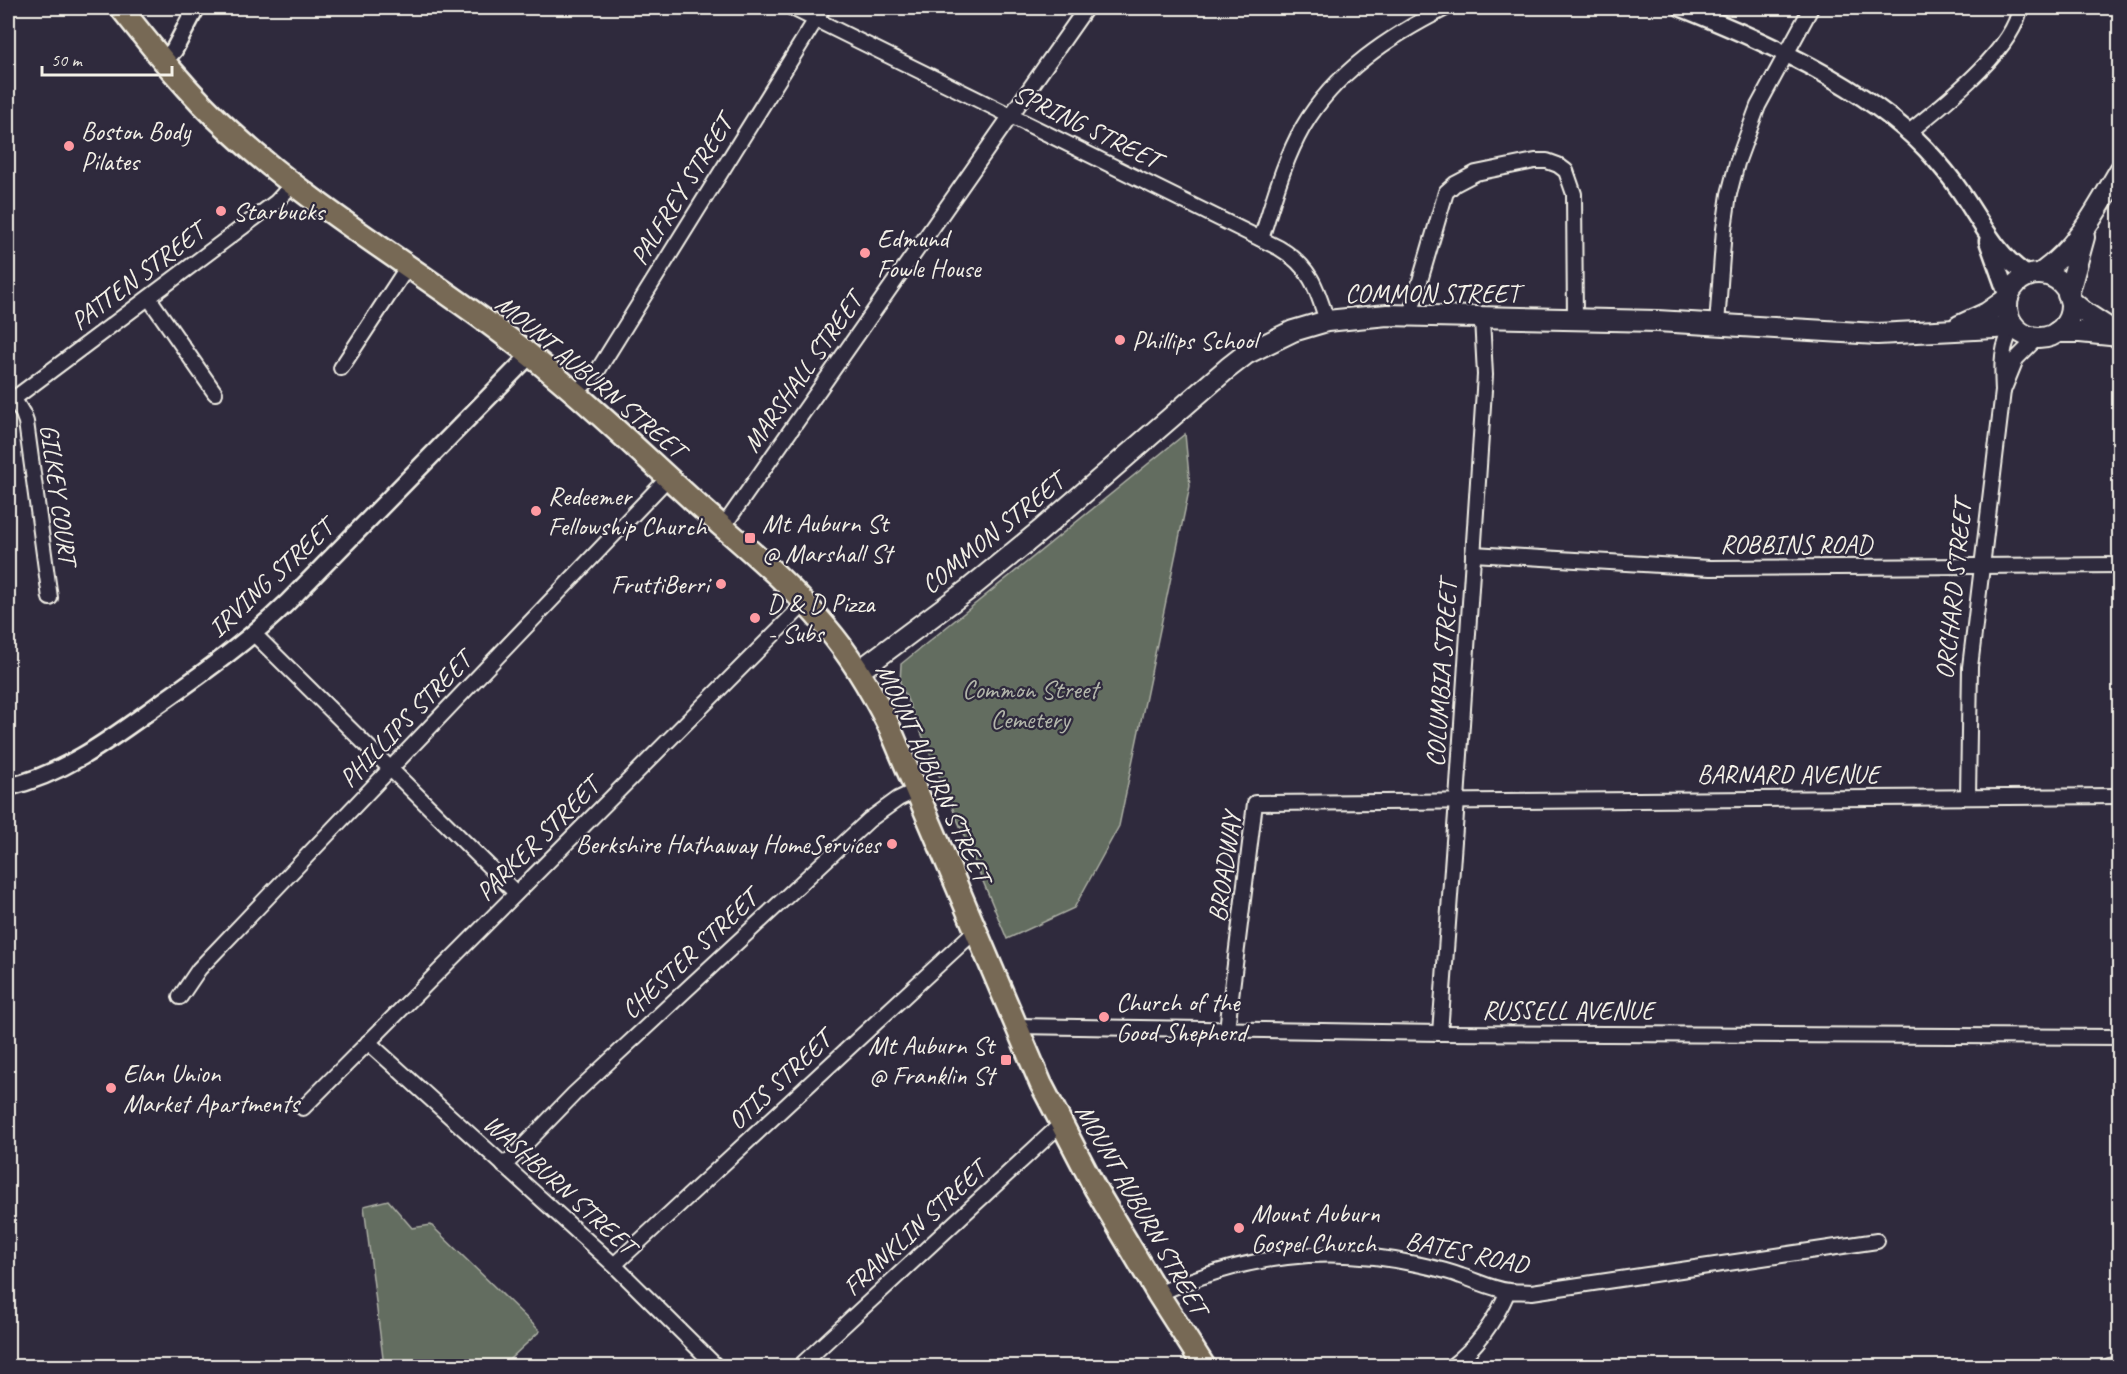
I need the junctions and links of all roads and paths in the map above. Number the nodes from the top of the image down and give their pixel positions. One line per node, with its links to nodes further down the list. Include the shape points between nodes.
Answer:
1 (121, 8): 11 (main road, MOUNT AUBURN STREET)
2 (196, 8): 11 (street, via 174,50)
3 (792, 8): 9 (street, SPRING STREET)
4 (1086, 8): 12 (street, MARSHALL STREET)
5 (1446, 8): 18 (street, via 1374,50 1318,105 1291,152)
6 (1682, 8): 10 (street)
7 (1811, 8): 10 (street)
8 (2020, 8): 13 (street, via 2002,46)
9 (819, 14): 12 (street, SPRING STREET); 38 (street, PALFREY STREET, via 598,370)
10 (1785, 54): 13 (street, via 1859,95); 28 (street, via 1747,133 1729,194)
11 (163, 62): 15 (main road, MOUNT AUBURN STREET, via 231,132)
12 (1009, 115): 18 (street, SPRING STREET); 41 (street, MARSHALL STREET)
13 (1908, 132): 16 (street, via 1943,169)
14 (2120, 170): 17 (main road)
15 (293, 184): 19 (main road, MOUNT AUBURN STREET); 23 (street, PATTEN STREET, via 276,202)
16 (1978, 219): 20 (street, via 2013,263); 21 (street)
17 (2088, 226): 20 (main road, via 2065,254); 22 (main road)
18 (1261, 239): 27 (street, SPRING STREET, via 1303,266 1318,292)
19 (408, 266): 34 (main road, MOUNT AUBURN STREET); 35 (street)
20 (2034, 275): 21 (main road, via 2016,284); 22 (main road, via 2050,276)
21 (2008, 297): 29 (main road, via 2007,312); 30 (main road, COMMON STREET, via 1977,318)
22 (2069, 297): 31 (main road, via 2067,320); 32 (main road, via 2084,312)
23 (149, 298): 37 (street); 39 (street, PATTEN STREET)
24 (1410, 315): 25 (main road, COMMON STREET); 26 (street, via 1446,192 1476,173 1547,161 1566,171 1574,194); 27 (main road, COMMON STREET)
25 (1482, 318): 26 (main road, COMMON STREET); 42 (street, COLUMBIA STREET, via 1485,375)
26 (1575, 320): 28 (main road, COMMON STREET)
27 (1327, 321): 48 (main road, COMMON STREET, via 1293,331 1246,354 1040,531)
28 (1718, 325): 30 (main road, COMMON STREET, via 1877,334)
29 (2014, 327): 30 (main road, COMMON STREET); 33 (main road); 36 (street, ORCHARD STREET, via 2005,345)
30 (1945, 329)
31 (2057, 332): 32 (main road); 33 (main road)
32 (2120, 335)
33 (2037, 338): 36 (street, ORCHARD STREET, via 2016,359)
34 (530, 355): 38 (main road, MOUNT AUBURN STREET); 47 (street, IRVING STREET)
35 (341, 368)
36 (2004, 391): 44 (street, ORCHARD STREET)
37 (215, 393)
38 (575, 394): 40 (main road, MOUNT AUBURN STREET)
39 (11, 401): 45 (street, GILKEY COURT, via 26,422)
40 (668, 478): 41 (main road, MOUNT AUBURN STREET); 49 (street, PHILLIPS STREET)
41 (723, 527): 46 (main road, MOUNT AUBURN STREET)
42 (1473, 554): 44 (street, ROBBINS ROAD, via 1722,569); 54 (street, COLUMBIA STREET)
43 (2120, 565): 44 (street, ROBBINS ROAD)
44 (1982, 566): 53 (street, ORCHARD STREET, via 1969,682)
45 (50, 598)
46 (806, 603): 48 (main road, MOUNT AUBURN STREET); 55 (street, PARKER STREET)
47 (253, 633): 49 (street); 50 (street, IRVING STREET, via 87,755 56,771)
48 (859, 671): 51 (main road, MOUNT AUBURN STREET)
49 (390, 769): 55 (street); 57 (street, PHILLIPS STREET, via 200,969)
50 (8, 787)
51 (917, 790): 56 (main road, MOUNT AUBURN STREET); 65 (street, CHESTER STREET, via 869,820 574,1094)
52 (2120, 796): 53 (street, BARNARD AVENUE)
53 (1968, 797): 54 (street, BARNARD AVENUE)
54 (1457, 800): 59 (street, BROADWAY, via 1255,803); 60 (street, COLUMBIA STREET)
55 (516, 893): 62 (street, PARKER STREET)
56 (976, 930): 58 (main road, MOUNT AUBURN STREET); 67 (street, OTIS STREET)
57 (180, 997)
58 (1016, 1026): 59 (street, RUSSELL AVENUE); 64 (main road, MOUNT AUBURN STREET)
59 (1227, 1029): 60 (street, RUSSELL AVENUE)
60 (1440, 1033): 61 (street, RUSSELL AVENUE)
61 (2120, 1037)
62 (368, 1042): 63 (street, PARKER STREET); 65 (street, WASHBURN STREET)
63 (303, 1108)
64 (1060, 1125): 69 (main road, MOUNT AUBURN STREET); 72 (street, FRANKLIN STREET)
65 (504, 1166): 67 (street, WASHBURN STREET)
66 (1877, 1241): 68 (street, BATES ROAD, via 1532,1292)
67 (614, 1265): 71 (street, WASHBURN STREET)
68 (1508, 1291): 69 (street, BATES ROAD, via 1410,1263 1326,1254 1241,1264); 74 (street, via 1495,1320)
69 (1158, 1294): 73 (main road, MOUNT AUBURN STREET)
70 (2120, 1364): 75 (street)
71 (716, 1366)
72 (803, 1366)
73 (1204, 1366)
74 (1452, 1366)
75 (2109, 1366)

